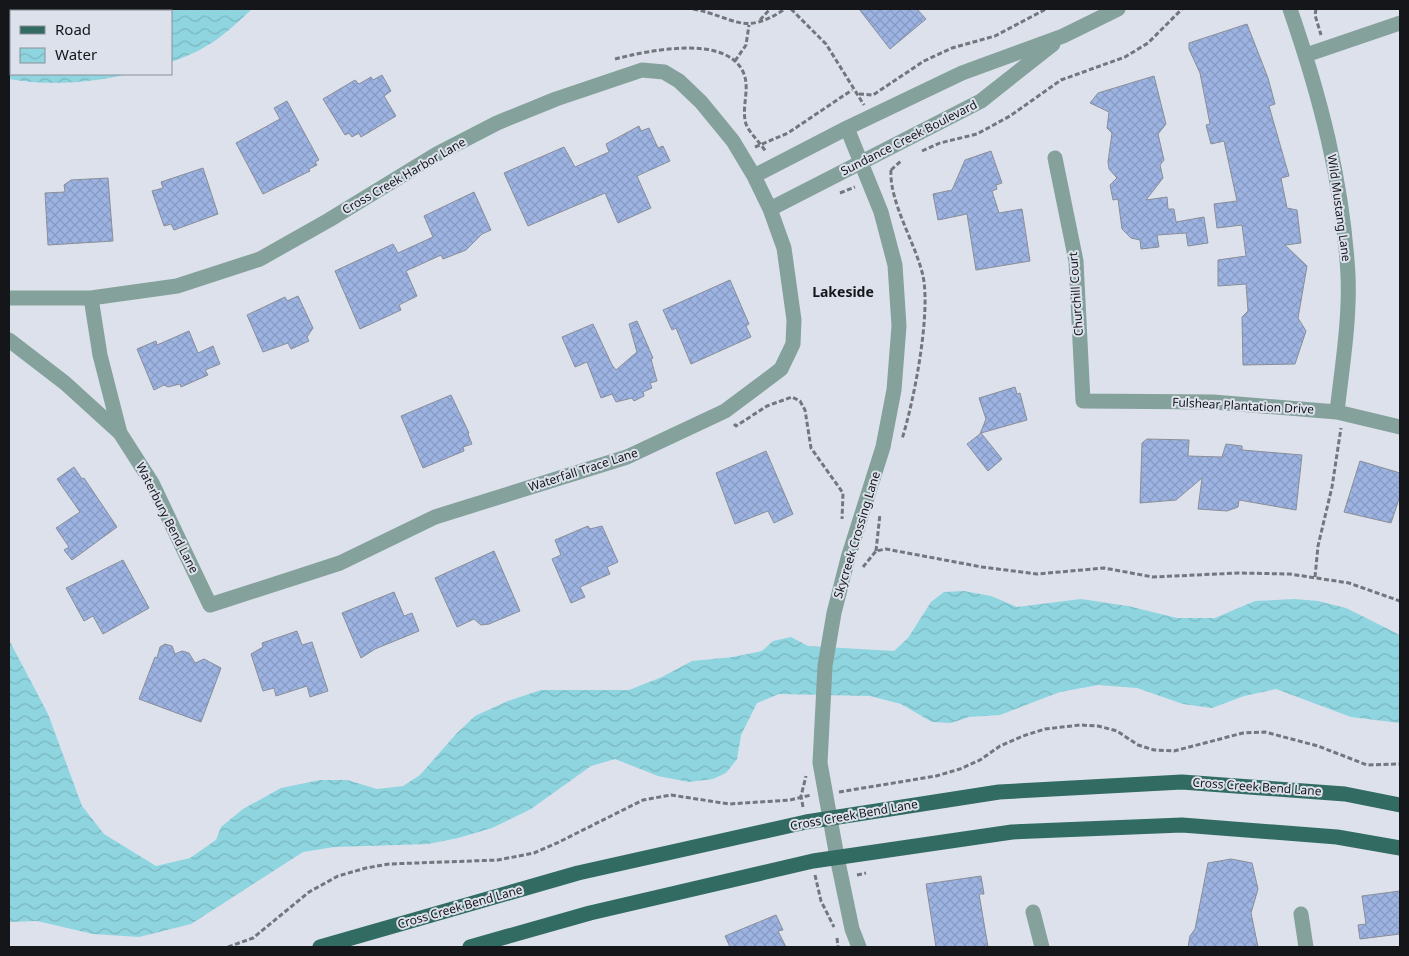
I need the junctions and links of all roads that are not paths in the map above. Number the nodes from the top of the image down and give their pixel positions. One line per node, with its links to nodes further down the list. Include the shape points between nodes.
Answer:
1 (1118, 9): 4 (street, Sundance Creek Boulevard)
2 (1290, 9): 5 (street, Wild Mustang Lane)
3 (1400, 23): 5 (street)
4 (1063, 36): 6 (street, Sundance Creek Boulevard, via 962,73); 8 (street, Sundance Creek Boulevard, via 980,101)
5 (1306, 55): 15 (street, Wild Mustang Lane, via 1326,120 1348,276)
6 (846, 128): 8 (street, Skycreek Crossing Lane); 9 (street, Sundance Creek Boulevard)
7 (1056, 158): 14 (street, Churchill Court, via 1076,261)
8 (862, 162): 10 (street, Sundance Creek Boulevard); 20 (street, Skycreek Crossing Lane, via 881,212 895,265 899,326 894,390 883,447 848,558 834,613 826,666 820,763)
9 (754, 176): 10 (street, Waterfall Trace Lane); 12 (street, Cross Creek Harbor Lane, via 701,102 679,81 664,72 642,70 497,123 437,154 260,259 177,286)
10 (770, 209): 18 (street, Waterfall Trace Lane, via 784,248 794,320 793,344 781,369 724,411 627,457 434,517 340,563)
11 (9, 298): 12 (street, Cross Creek Harbor Lane)
12 (91, 298): 17 (street, Waterbury Bend Lane, via 100,355)
13 (9, 340): 17 (street, Waterbury Bend Lane, via 66,383)
14 (1083, 401): 15 (street, Fulshear Plantation Drive, via 1213,402)
15 (1340, 413): 16 (street, Fulshear Plantation Drive)
16 (1400, 427)
17 (120, 432): 18 (street, Waterbury Bend Lane, via 152,483)
18 (210, 605)
19 (1400, 805): 20 (main road, Cross Creek Bend Lane, via 1345,794 1182,782 999,792)
20 (830, 819): 22 (street, Skycreek Crossing Lane); 25 (main road, Cross Creek Bend Lane, via 578,872)
21 (1400, 848): 22 (main road, via 1337,837 1182,824 1012,832)
22 (837, 857): 26 (main road, via 590,913); 27 (street, Skycreek Crossing Lane, via 852,929)
23 (1033, 912): 28 (street)
24 (1302, 914): 29 (street)
25 (320, 947)
26 (470, 947)
27 (859, 947)
28 (1042, 947)
29 (1306, 947)

